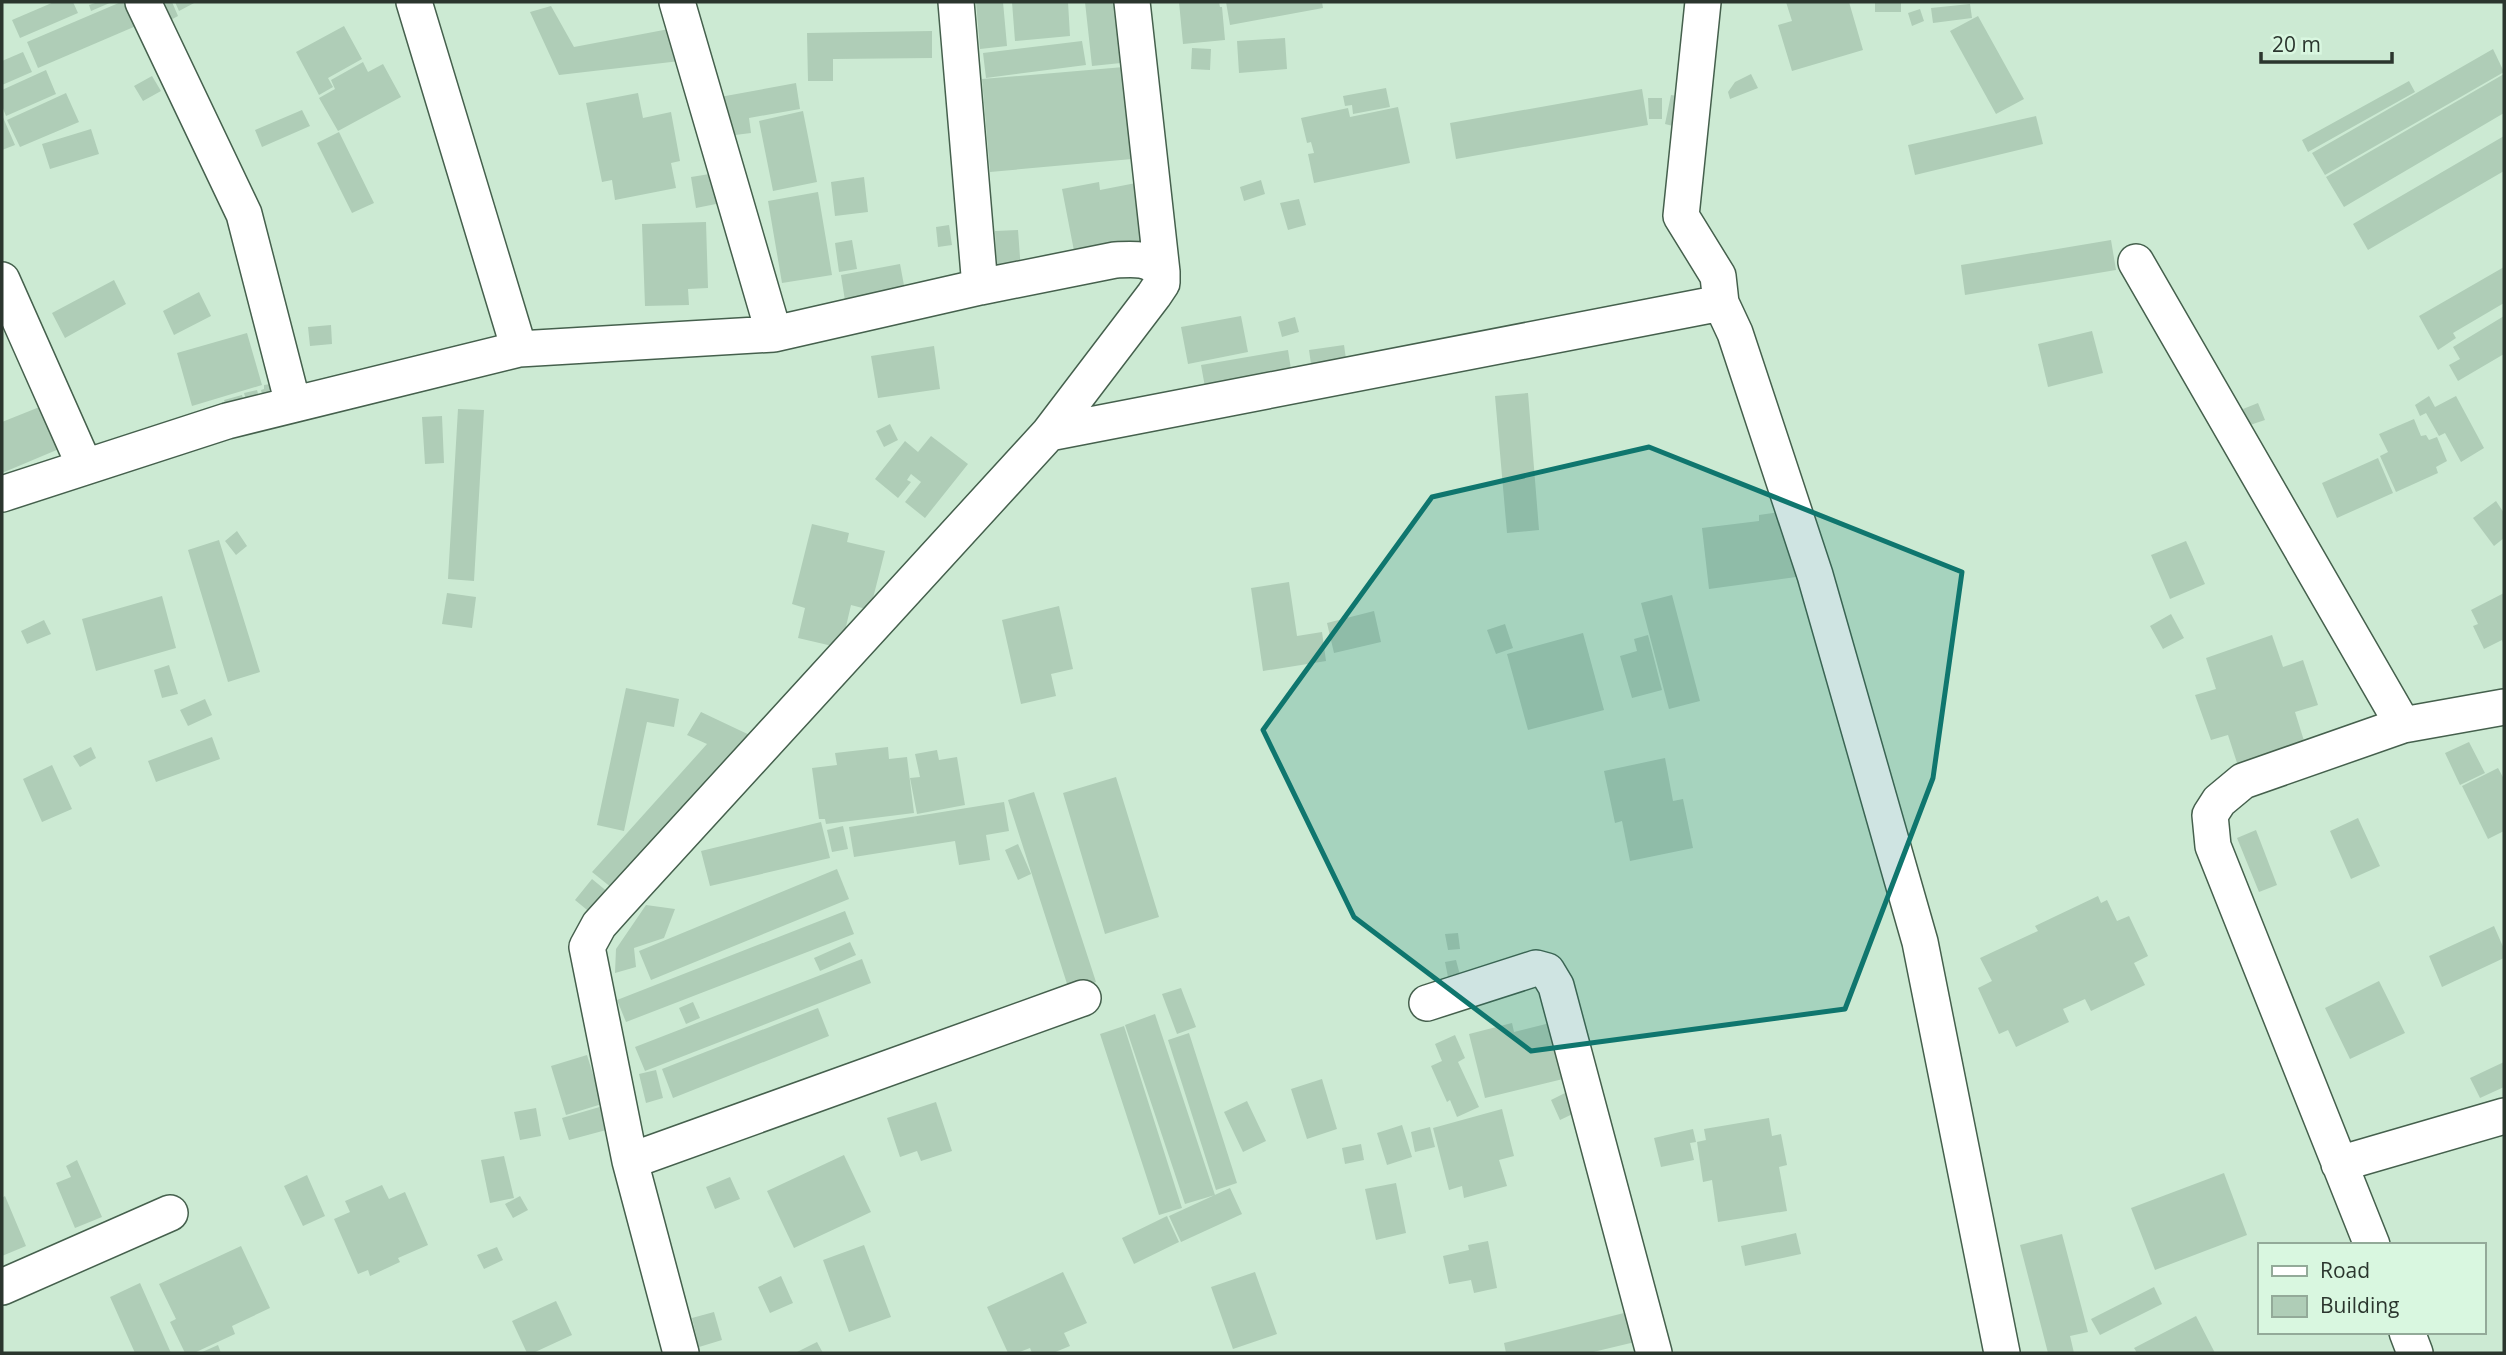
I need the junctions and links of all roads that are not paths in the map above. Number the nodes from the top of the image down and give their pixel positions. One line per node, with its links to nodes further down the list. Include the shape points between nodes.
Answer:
1 (143, 2): 14 (street, via 244,214)
2 (414, 2): 13 (street)
3 (677, 2): 12 (street)
4 (956, 2): 10 (street)
5 (1132, 2): 8 (street)
6 (1703, 2): 11 (street, via 1681,216 1718,276)
7 (2136, 262): 19 (street)
8 (1162, 272): 10 (street, via 1138,258); 15 (street, via 1162,283 1154,295)
9 (2, 280): 16 (street)
10 (980, 287): 12 (street)
11 (1721, 303): 15 (street); 31 (street, via 1815,575 1920,942)
12 (774, 334): 13 (street)
13 (519, 349): 14 (street)
14 (293, 404): 16 (street)
15 (1049, 433): 23 (street, via 599,925 587,947)
16 (85, 467): 17 (street)
17 (2, 494)
18 (2504, 707): 19 (street)
19 (2403, 725): 24 (street, via 2243,781 2210,815 2213,846)
20 (1083, 998): 23 (street)
21 (1427, 1003): 30 (street, via 1536,968 1547,971 1556,986)
22 (2504, 1116): 24 (street)
23 (630, 1161): 29 (street)
24 (2339, 1164): 26 (street)
25 (170, 1213): 27 (street)
26 (2371, 1243)
27 (2, 1287)
28 (2408, 1334): 32 (street)
29 (681, 1353)
30 (1654, 1353)
31 (2002, 1353)
32 (2415, 1353)

